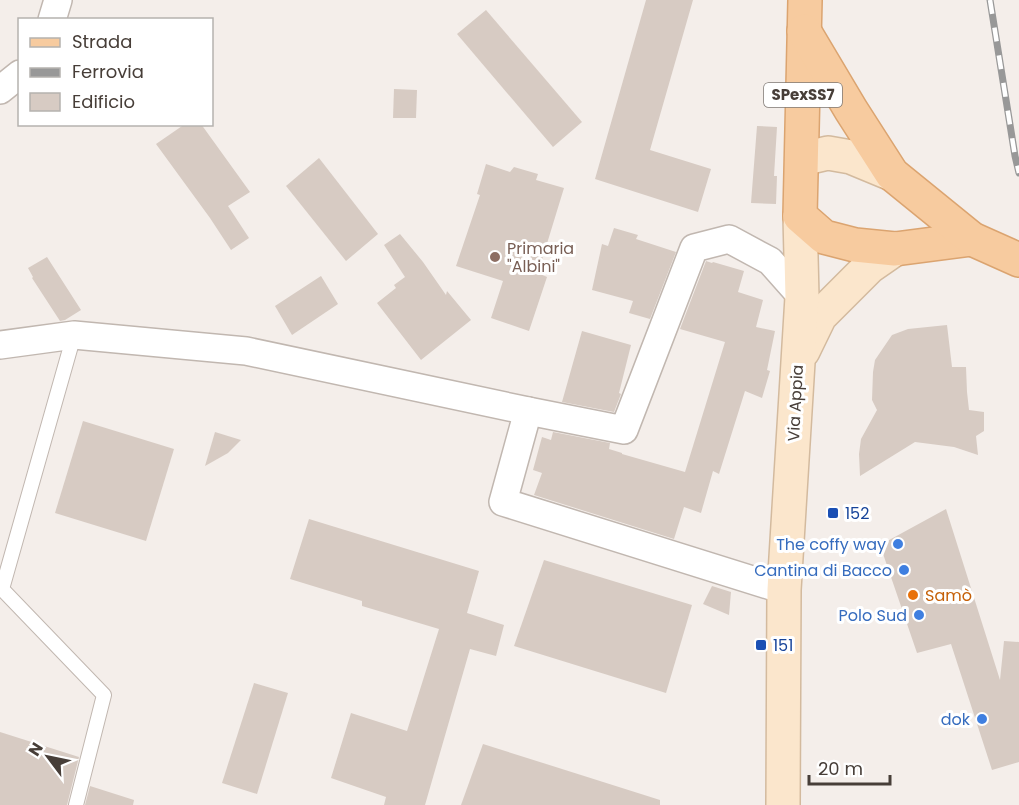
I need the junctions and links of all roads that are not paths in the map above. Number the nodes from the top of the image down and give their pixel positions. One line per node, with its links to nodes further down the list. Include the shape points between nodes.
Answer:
1 (58, 0): 3 (street)
2 (804, 15): 6 (main road, Via Appia / SPexSS7); 7 (main road, via 851,111)
3 (53, 18)
4 (18, 76): 5 (street)
5 (0, 90)
6 (802, 159): 7 (main road, via 828,153 851,157); 8 (main road, Via Appia / SPexSS7)
7 (892, 174): 9 (main road)
8 (800, 216): 10 (main road, via 824,237); 12 (main road, Via Appia / SPexSS7)
9 (972, 239): 10 (main road); 11 (main road)
10 (895, 249): 15 (main road, via 869,267 820,316)
11 (1019, 260)
12 (802, 297): 15 (main road, Via Appia / SPexSS7); 16 (street, via 770,261 729,239 694,248 624,430)
13 (74, 335): 14 (street); 16 (street, via 246,351); 18 (lane, via 2,589 104,695)
14 (0, 345)
15 (797, 363): 17 (main road, Via Appia / SPexSS7)
16 (528, 411): 17 (street, via 503,502)
17 (784, 590): 19 (main road, Via Appia / SPexSS7)
18 (76, 805)
19 (783, 805)

